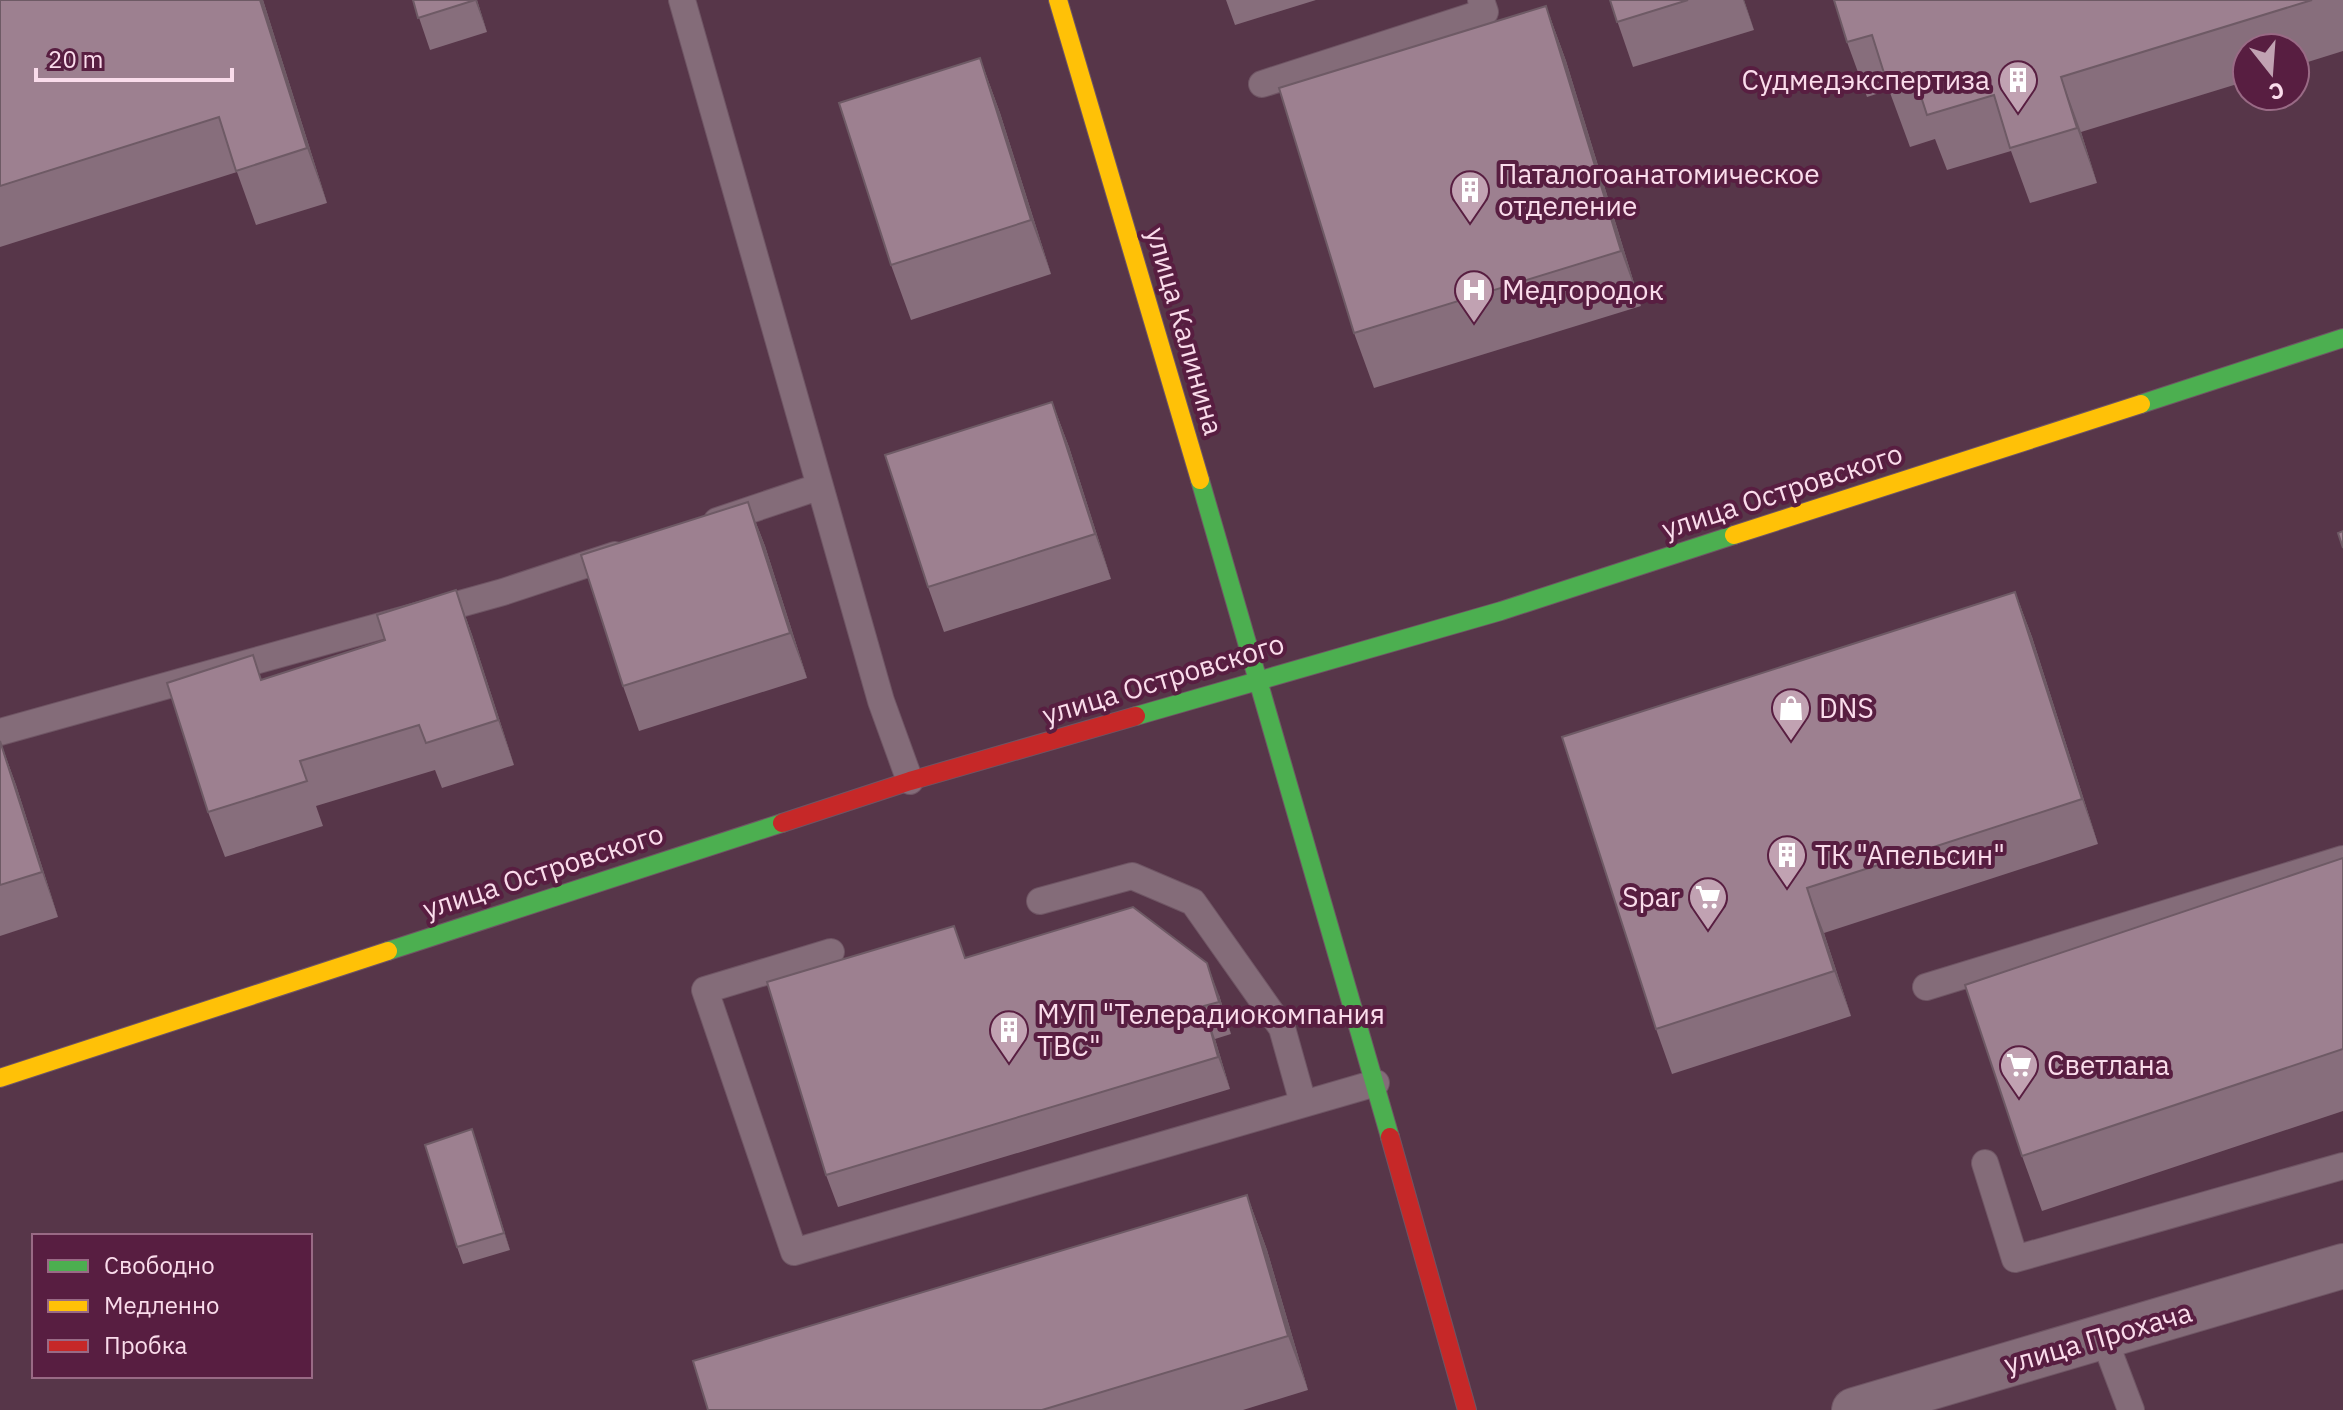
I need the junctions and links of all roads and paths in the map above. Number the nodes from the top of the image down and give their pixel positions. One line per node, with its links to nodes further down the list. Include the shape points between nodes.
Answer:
1 (682, 0): 6 (lane)
2 (1058, 0): 9 (street, улица Калинина)
3 (1481, 0): 4 (lane, via 1485,12)
4 (1262, 84)
5 (2343, 338): 9 (street, улица Островского, via 1501,611)
6 (818, 487): 7 (lane); 11 (lane)
7 (698, 527)
8 (638, 547): 10 (lane, via 503,592)
9 (1257, 679): 11 (street, улица Островского); 17 (street, улица Калинина)
10 (0, 732)
11 (910, 781): 16 (street, улица Островского)
12 (2343, 859): 15 (lane)
13 (1040, 901): 18 (lane, via 1132,876 1193,902 1282,1028)
14 (831, 952): 18 (lane, via 705,990 794,1252)
15 (1926, 987)
16 (0, 1078)
17 (1376, 1083): 18 (lane); 23 (street, улица Калинина)
18 (1303, 1103)
19 (1985, 1163): 20 (lane, via 2015,1259)
20 (2343, 1166)
21 (2343, 1266): 22 (street, улица Прохача)
22 (2103, 1336): 24 (street, улица Прохача); 25 (lane)
23 (1467, 1410)
24 (1854, 1410)
25 (2131, 1410)

